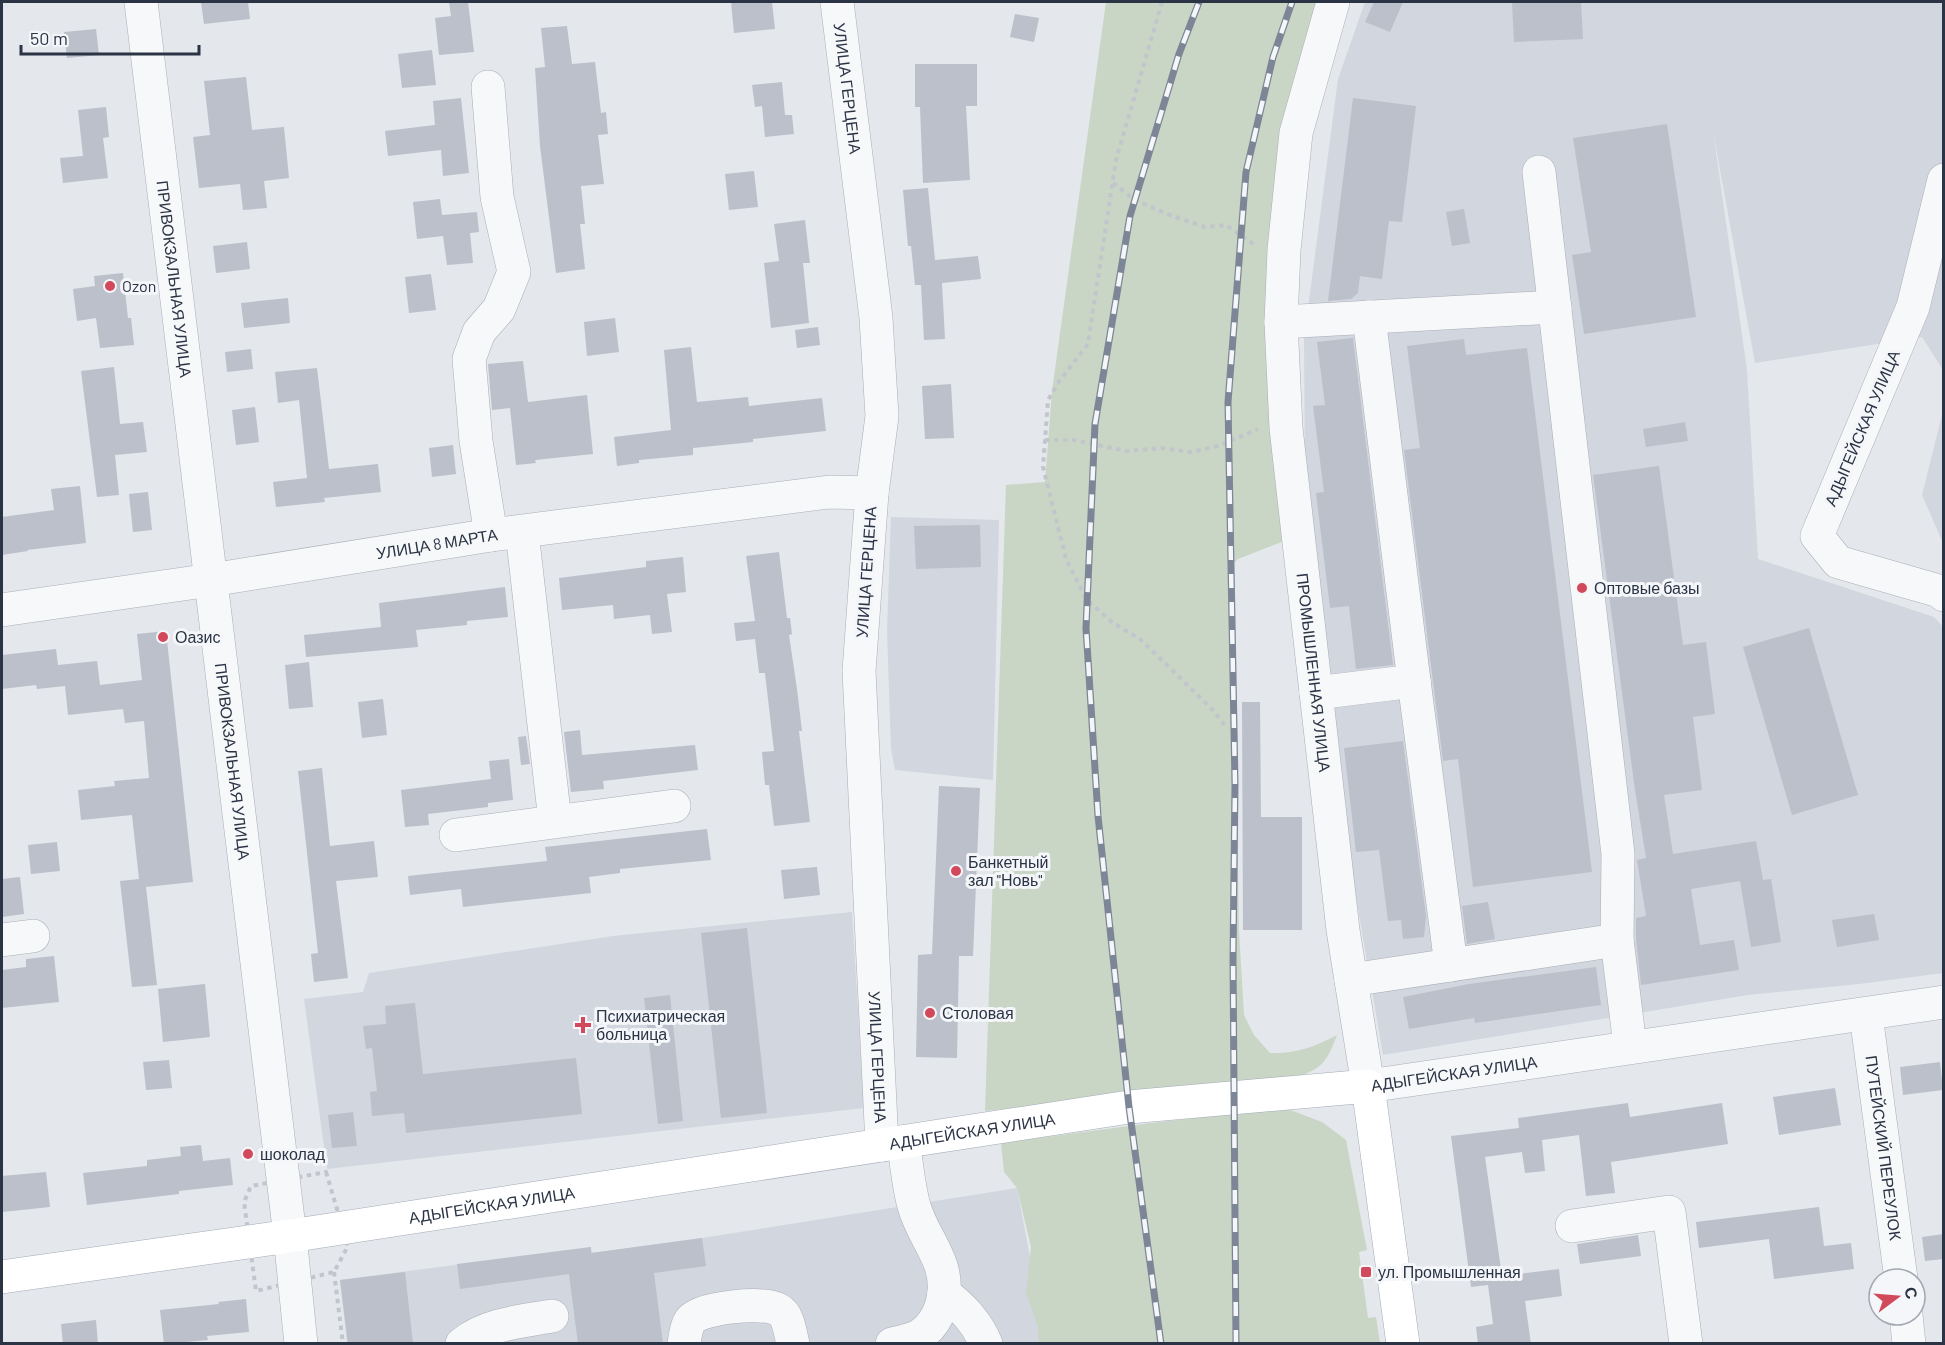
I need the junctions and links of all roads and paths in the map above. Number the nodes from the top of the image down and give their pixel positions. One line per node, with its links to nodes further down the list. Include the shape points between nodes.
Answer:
1 (141, 2): 17 (street, ПРИВОКЗАЛЬНАЯ УЛИЦА)
2 (837, 2): 15 (street, УЛИЦА ГЕРЦЕНА, via 876,318 882,416)
3 (1162, 2): 8 (path, via 1116,160)
4 (1333, 2): 9 (street, ПРОМЫШЛЕННАЯ УЛИЦА, via 1296,133)
5 (488, 87): 16 (street, via 497,197 514,272 499,309 479,332 469,359 476,441)
6 (1539, 172): 10 (street)
7 (1944, 180): 18 (street, АДЫГЕЙСКАЯ УЛИЦА, via 1913,307 1817,536 1838,562)
8 (1113, 183): 9 (path, via 1135,200 1170,215 1205,226 1226,225); 14 (path, via 1088,344 1048,400)
9 (1284, 265): 12 (street, ПРОМЫШЛЕННАЯ УЛИЦА)
10 (1555, 307): 11 (street); 26 (street, via 1618,854)
11 (1369, 317): 12 (street); 20 (street)
12 (1281, 322): 13 (street, ПРОМЫШЛЕННАЯ УЛИЦА)
13 (1286, 420): 14 (path, via 1191,452 1161,448 1126,451 1074,440); 21 (street, ПРОМЫШЛЕННАЯ УЛИЦА)
14 (1045, 440): 22 (path, via 1043,467 1066,559 1087,600 1113,623 1140,639 1213,710)
15 (872, 493): 16 (street, УЛИЦА 8 МАРТА, via 829,492); 33 (street, УЛИЦА ГЕРЦЕНА, via 859,671)
16 (506, 533): 17 (street, УЛИЦА 8 МАРТА); 24 (street)
17 (211, 580): 19 (street, УЛИЦА 8 МАРТА); 35 (street, ПРИВОКЗАЛЬНАЯ УЛИЦА)
18 (1944, 595)
19 (2, 610)
20 (1414, 681): 21 (street); 27 (street)
21 (1316, 693): 28 (street, ПРОМЫШЛЕННАЯ УЛИЦА)
22 (1226, 728)
23 (674, 806): 24 (street)
24 (555, 820): 25 (street)
25 (456, 835)
26 (1617, 940): 27 (street); 31 (street)
27 (1451, 965): 28 (street)
28 (1351, 980): 32 (street, ПРОМЫШЛЕННАЯ УЛИЦА)
29 (1944, 1002): 30 (street, АДЫГЕЙСКАЯ УЛИЦА)
30 (1866, 1015): 31 (street, АДЫГЕЙСКАЯ УЛИЦА); 36 (street, ПУТЕЙСКИЙ ПЕРЕУЛОК)
31 (1630, 1046): 32 (street, АДЫГЕЙСКАЯ УЛИЦА)
32 (1368, 1086): 33 (main road, АДЫГЕЙСКАЯ УЛИЦА, via 1129,1107); 49 (main road, ПРОМЫШЛЕННАЯ УЛИЦА)
33 (893, 1143): 35 (main road, АДЫГЕЙСКАЯ УЛИЦА); 39 (street, УЛИЦА ГЕРЦЕНА, via 922,1228 941,1265)
34 (1572, 1226): 50 (street, via 1670,1212)
35 (290, 1236): 38 (main road, АДЫГЕЙСКАЯ УЛИЦА); 42 (street, ПРИВОКЗАЛЬНАЯ УЛИЦА)
36 (1899, 1267)
37 (334, 1272): 43 (path)
38 (2, 1276)
39 (944, 1293): 47 (street, via 939,1314 928,1328 918,1336); 48 (street, via 963,1307)
40 (552, 1316): 44 (street, via 494,1328)
41 (1907, 1327): 51 (street)
42 (301, 1344)
43 (343, 1344)
44 (462, 1344)
45 (684, 1344): 46 (street, via 690,1320 701,1312 768,1306 780,1310)
46 (793, 1344)
47 (892, 1344)
48 (986, 1344)
49 (1403, 1344)
50 (1686, 1344)
51 (1909, 1344)

